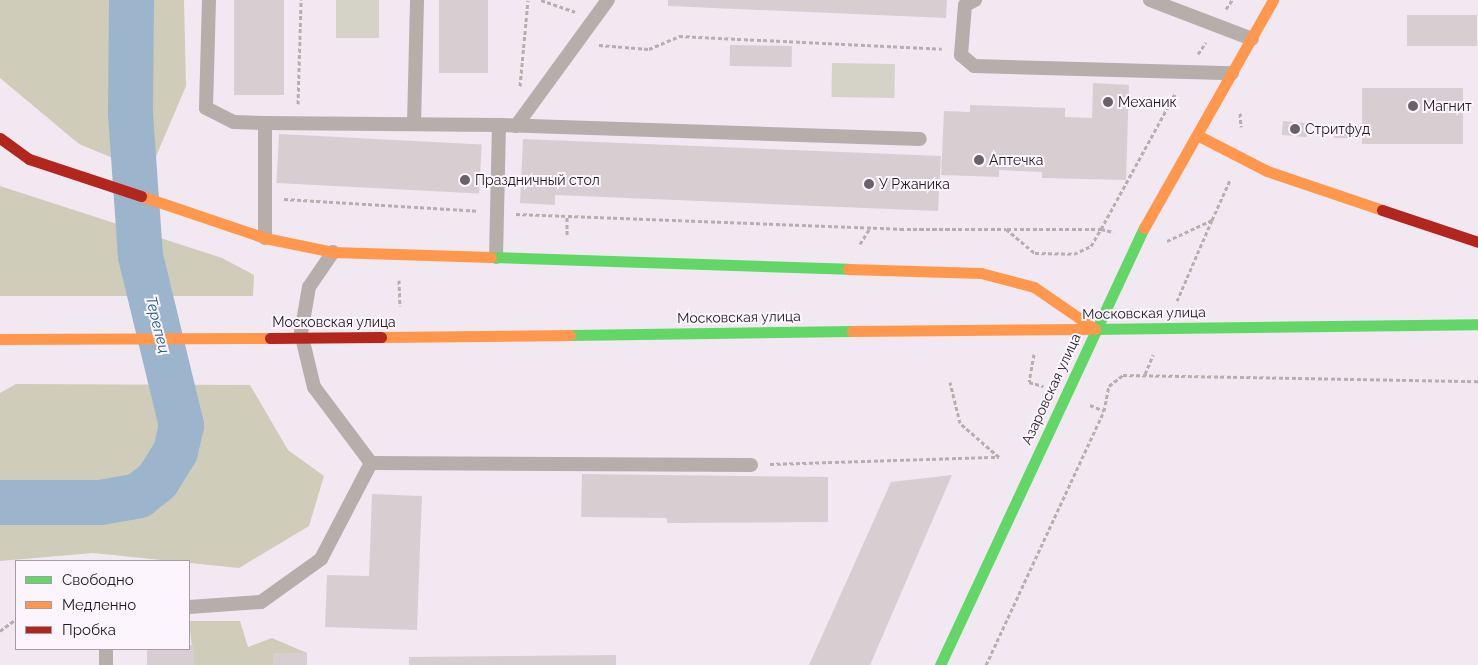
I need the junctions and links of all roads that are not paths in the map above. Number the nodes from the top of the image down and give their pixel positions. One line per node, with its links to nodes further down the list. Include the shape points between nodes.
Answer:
1 (209, 0): 9 (lane, via 206,108 234,122)
2 (417, 0): 10 (lane)
3 (608, 0): 12 (lane)
4 (975, 0): 8 (lane, via 965,5 961,55 974,66)
5 (1150, 0): 7 (lane)
6 (1273, 0): 7 (main road, Азаровская улица)
7 (1252, 39): 8 (main road, Азаровская улица)
8 (1232, 74): 13 (main road, Азаровская улица)
9 (265, 123): 10 (lane); 16 (lane)
10 (414, 124): 11 (lane)
11 (499, 125): 12 (lane); 19 (lane)
12 (516, 126): 15 (lane)
13 (1199, 136): 17 (main road, via 1267,171); 22 (main road, Азаровская улица, via 1140,236)
14 (0, 138): 16 (main road, via 29,158)
15 (920, 139)
16 (266, 238): 18 (main road)
17 (1478, 242)
18 (333, 252): 19 (main road); 25 (lane, via 309,287 301,333 314,387)
19 (496, 257): 22 (main road, via 981,273 1034,287)
20 (1464, 324): 21 (main road, Московская улица); 22 (main road, Московская улица); 23 (main road)
21 (1478, 324)
22 (1095, 329): 24 (main road, Московская улица, bridge); 30 (main road, Азаровская улица)
23 (1478, 331)
24 (0, 339)
25 (371, 463): 26 (lane); 27 (lane, via 321,559 261,602)
26 (752, 465)
27 (190, 607)
28 (106, 650): 29 (lane)
29 (106, 665)
30 (940, 665)

